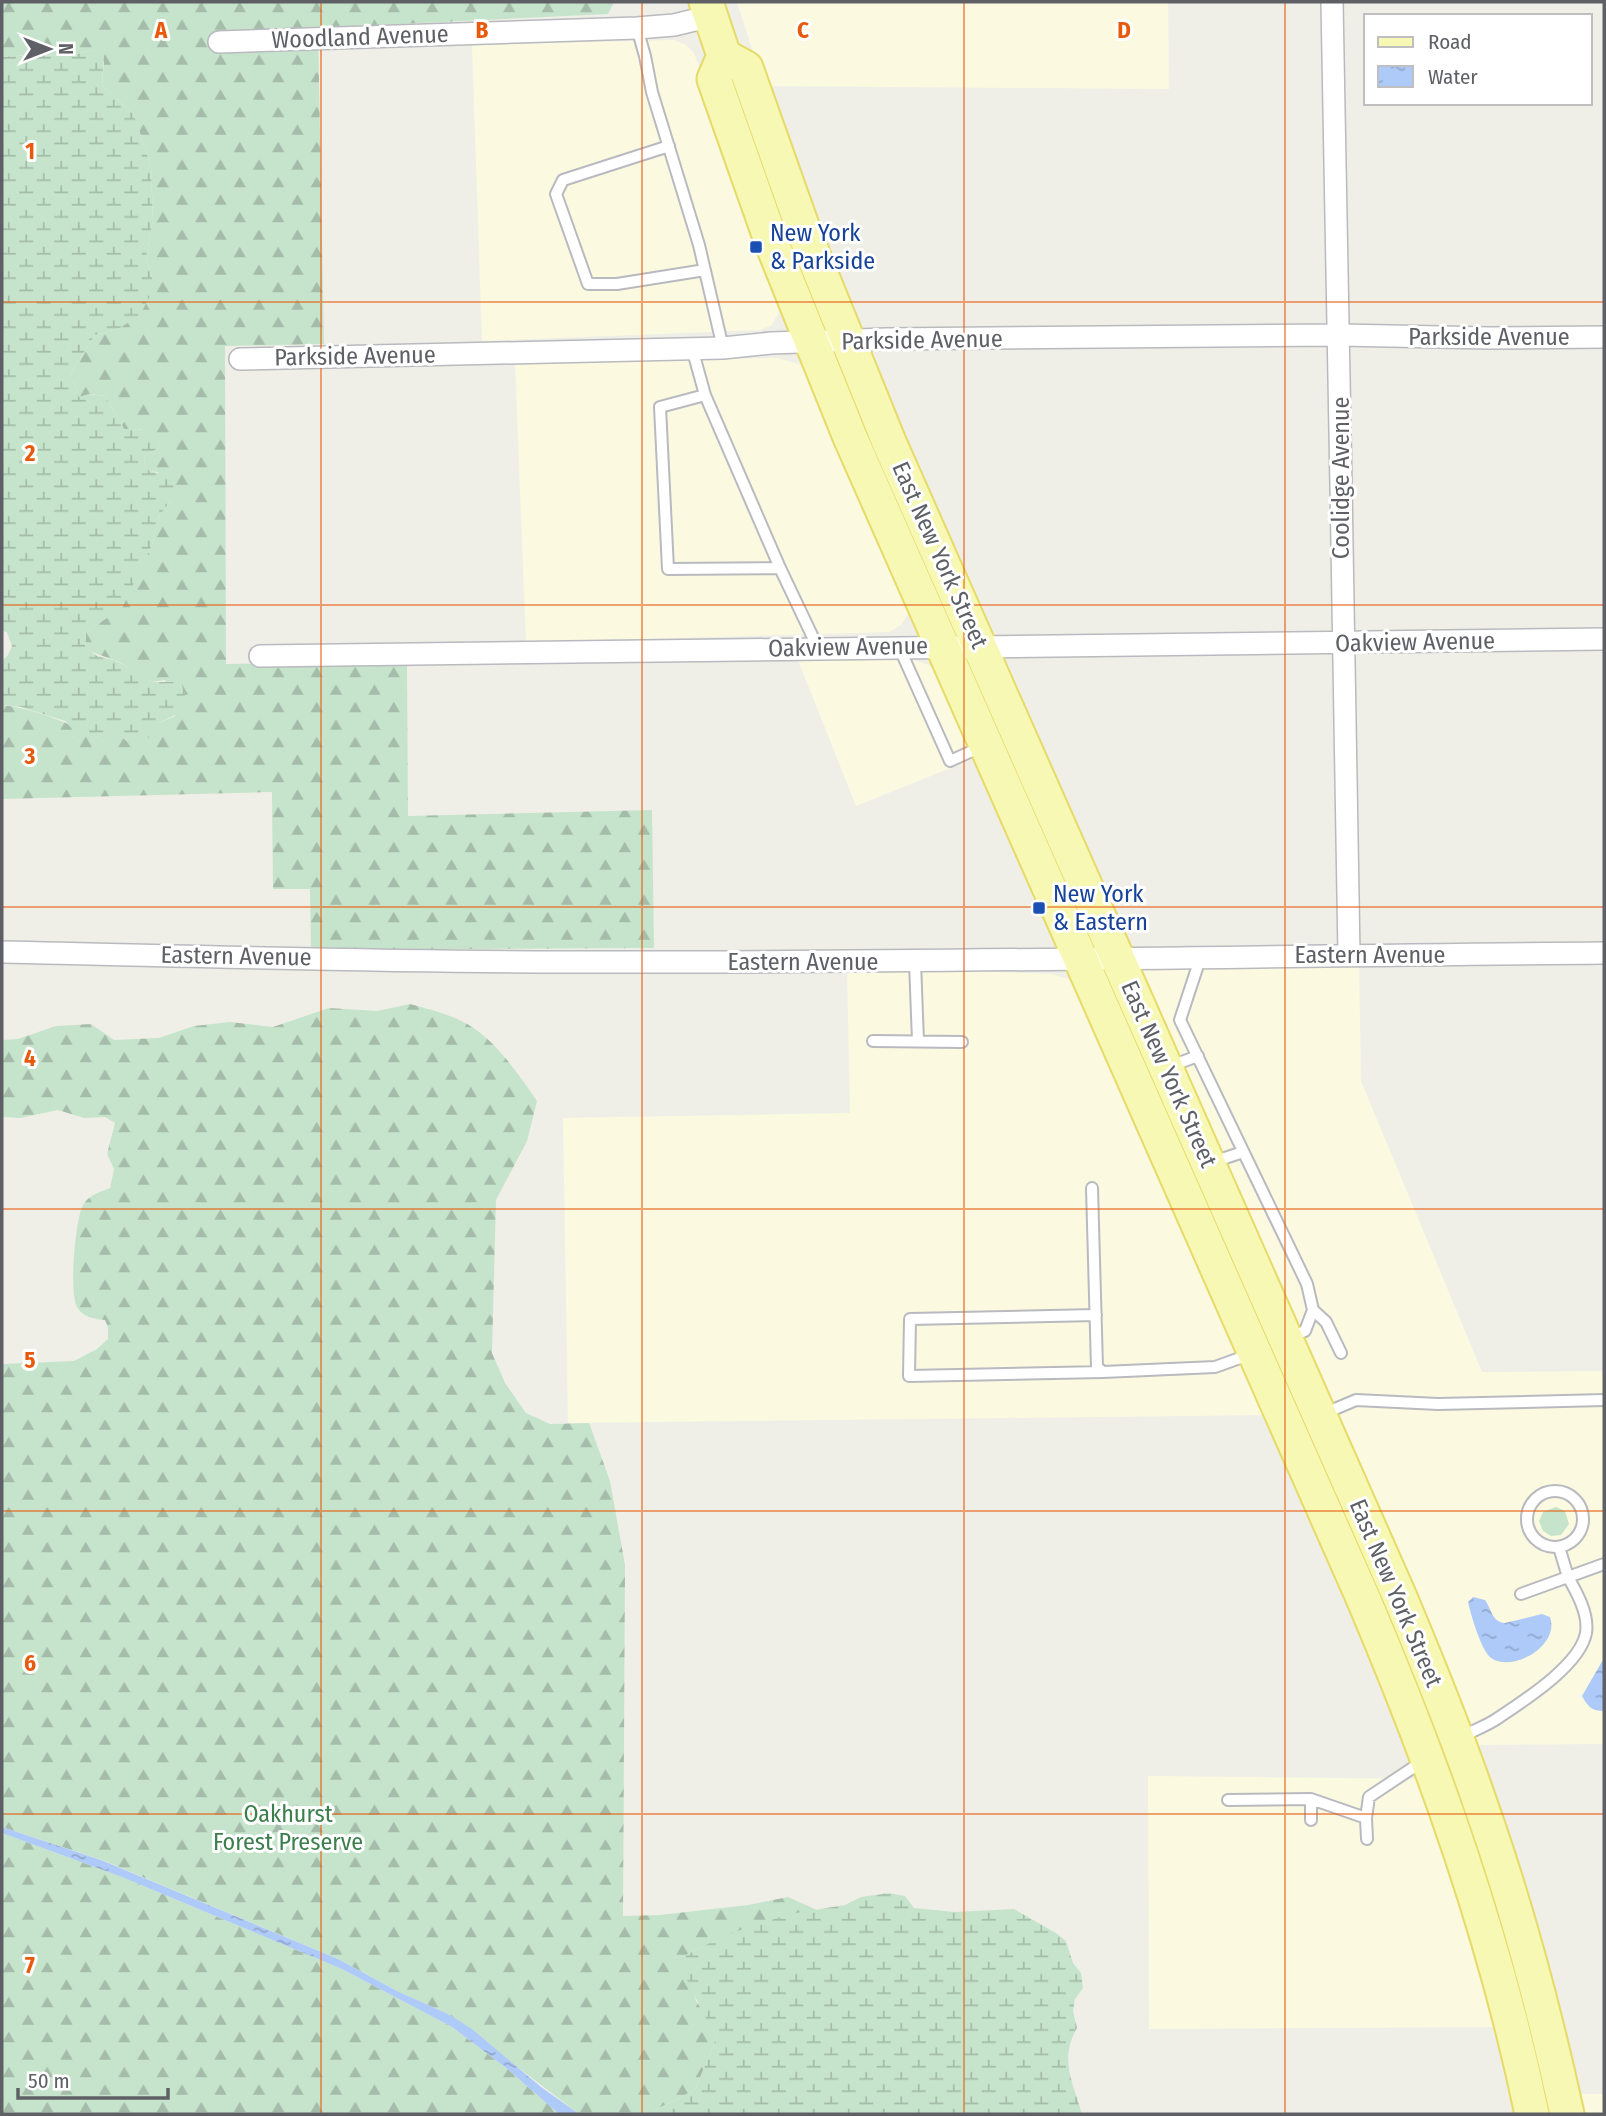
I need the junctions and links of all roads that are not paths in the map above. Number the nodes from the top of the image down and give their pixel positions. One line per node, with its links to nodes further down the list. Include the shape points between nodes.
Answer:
1 (1332, 2): 8 (street, Coolidge Avenue)
2 (708, 9): 3 (street, Woodland Avenue, via 674,24); 5 (main road, East New York Street)
3 (637, 28): 4 (street, Woodland Avenue); 6 (lane)
4 (219, 42)
5 (724, 56): 10 (main road, East New York Street, via 746,68); 11 (main road, East New York Street, via 714,79)
6 (669, 146): 7 (lane); 7 (lane, via 563,180 556,194 588,284)
7 (705, 270): 13 (lane)
8 (1340, 335): 9 (street, Parkside Avenue); 10 (street, Parkside Avenue); 18 (street, Coolidge Avenue)
9 (1604, 337)
10 (846, 341): 11 (street, Parkside Avenue); 19 (main road, East New York Street)
11 (810, 342): 13 (street, Parkside Avenue); 20 (main road, East New York Street)
12 (692, 348): 13 (street, Parkside Avenue); 14 (street, Parkside Avenue); 15 (lane)
13 (723, 348)
14 (240, 359)
15 (705, 395): 16 (lane); 16 (lane, via 660,407 668,569)
16 (780, 568): 22 (lane)
17 (1604, 639): 18 (street, Oakview Avenue)
18 (1342, 643): 19 (street, Oakview Avenue); 27 (street, Coolidge Avenue)
19 (980, 645): 20 (street, Oakview Avenue); 28 (main road, East New York Street)
20 (941, 646): 21 (street, Oakview Avenue); 24 (main road, East New York Street)
21 (898, 647): 22 (street, Oakview Avenue); 24 (lane, via 950,761)
22 (818, 648): 23 (street, Oakview Avenue)
23 (260, 656)
24 (985, 745): 30 (main road, East New York Street)
25 (2, 952): 31 (street, Eastern Avenue, via 561,962)
26 (1604, 953): 27 (street, Eastern Avenue)
27 (1349, 955): 29 (street, Eastern Avenue)
28 (1117, 957): 29 (street, Eastern Avenue); 30 (street, Eastern Avenue); 36 (main road, East New York Street)
29 (1201, 957): 35 (lane, via 1180,1020)
30 (1079, 958): 31 (street, Eastern Avenue); 42 (main road, East New York Street)
31 (915, 962): 33 (lane)
32 (873, 1041): 33 (lane)
33 (918, 1041): 34 (lane)
34 (962, 1042)
35 (1198, 1056): 36 (lane); 37 (lane)
36 (1166, 1068): 38 (main road, East New York Street)
37 (1243, 1152): 38 (lane); 40 (lane, via 1307,1284)
38 (1208, 1163): 42 (main road, East New York Street)
39 (1092, 1188): 41 (lane)
40 (1313, 1310): 42 (lane, via 1304,1331); 43 (lane, via 1326,1322)
41 (1096, 1315): 44 (lane, via 1097,1367); 44 (lane, via 910,1319 909,1376)
42 (1270, 1346): 44 (lane, via 1214,1367); 46 (main road, East New York Street); 51 (main road, East New York Street, via 1368,1610)
43 (1342, 1353)
44 (1103, 1372)
45 (1604, 1399): 46 (lane, via 1451,1404 1356,1400)
46 (1320, 1416): 51 (main road, East New York Street, via 1399,1595)
47 (1559, 1547): 47 (lane, via 1580,1532 1583,1515 1567,1494 1550,1492 1535,1500 1528,1524 1535,1539); 49 (lane)
48 (1604, 1564): 49 (lane)
49 (1568, 1577): 50 (lane); 51 (lane, via 1581,1600 1586,1632 1577,1653 1496,1719)
50 (1521, 1594)
51 (1443, 1749): 54 (lane, via 1369,1797); 57 (main road, East New York Street, via 1456,1838 1486,1931); 58 (main road, East New York Street, via 1481,1804 1525,1943)
52 (1311, 1799): 53 (lane); 54 (lane); 55 (lane)
53 (1228, 1800)
54 (1366, 1818): 56 (lane)
55 (1311, 1820)
56 (1367, 1839)
57 (1532, 2114)
58 (1567, 2114)

